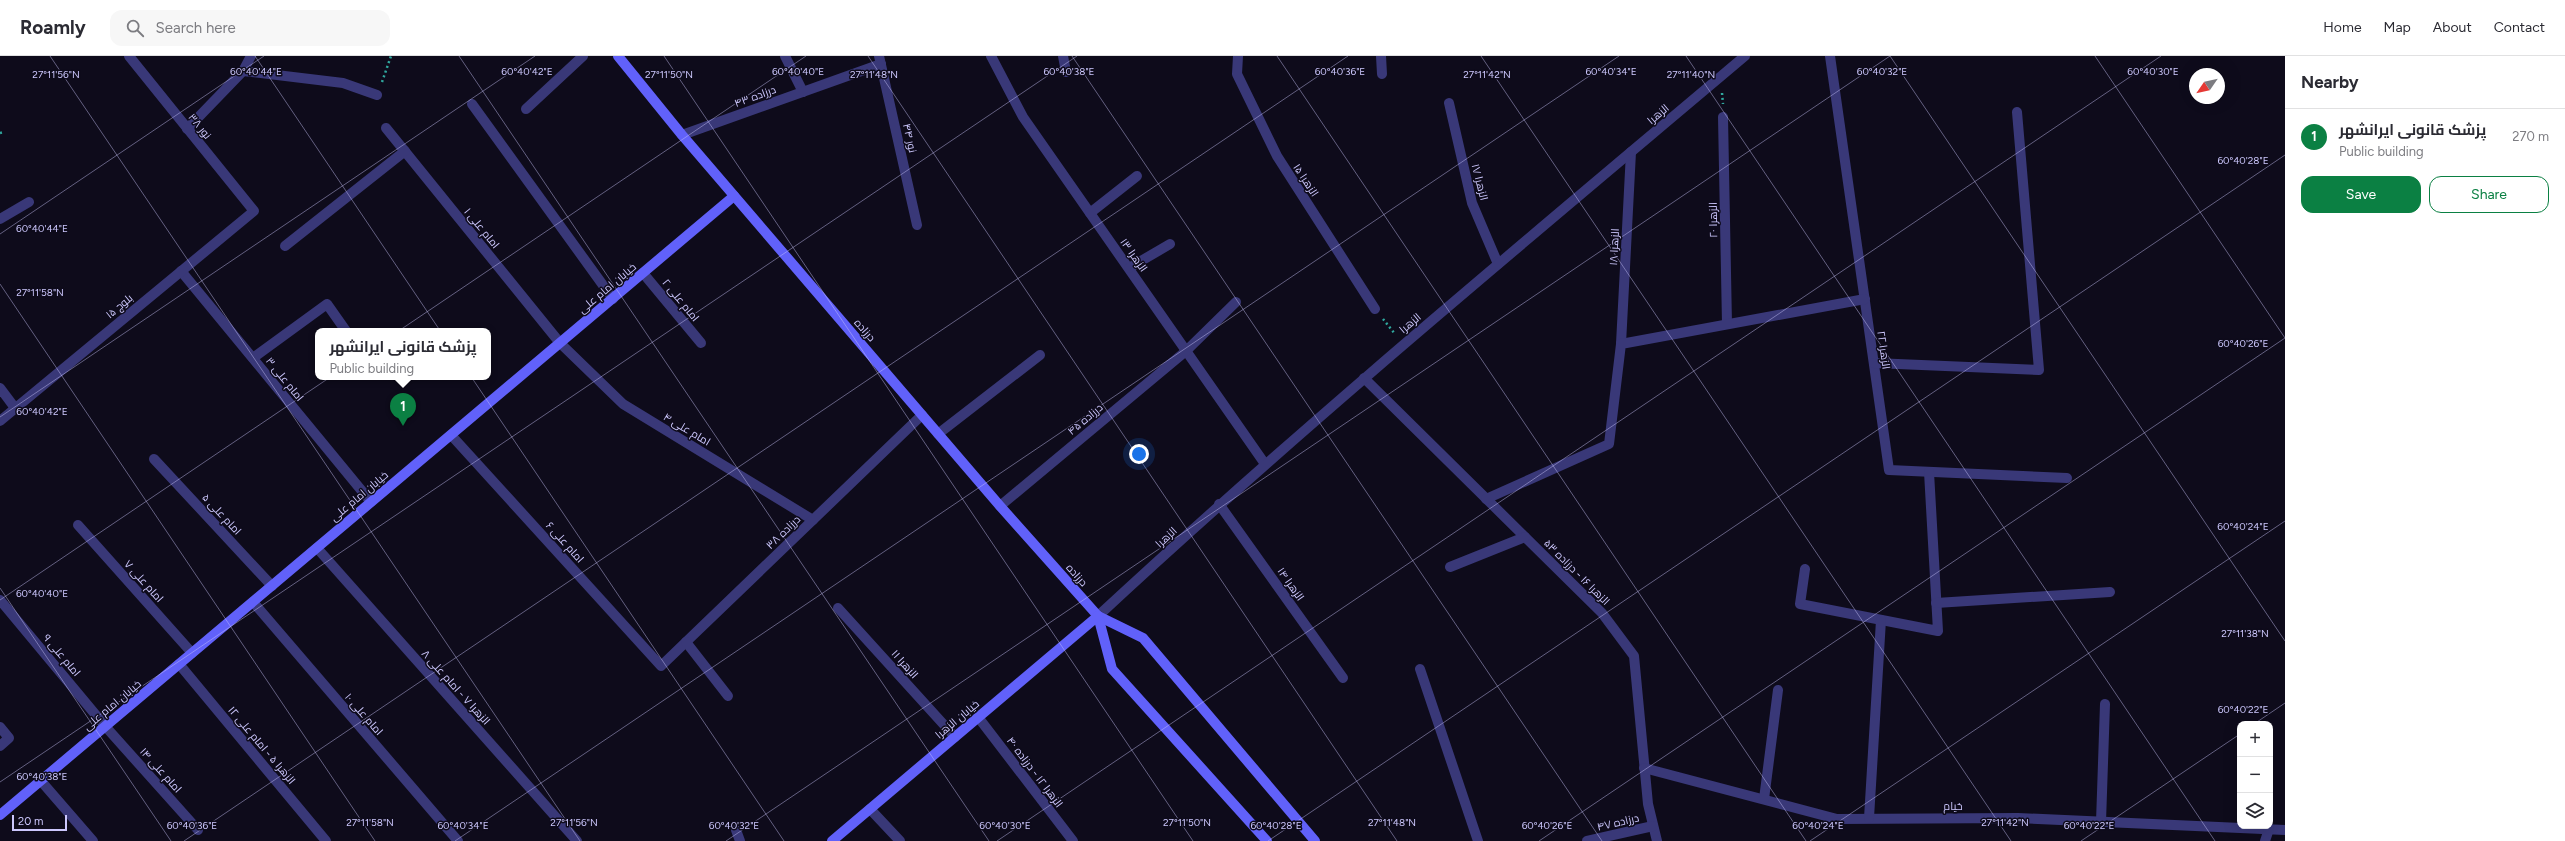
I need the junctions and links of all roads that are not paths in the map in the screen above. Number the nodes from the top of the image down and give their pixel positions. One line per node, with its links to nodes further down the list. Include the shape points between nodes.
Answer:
1 (129, 56): 24 (street, نور ۳۸)
2 (251, 56): 13 (street)
3 (583, 56): 20 (street)
4 (618, 56): 25 (main road, درزاده)
5 (785, 56): 16 (street)
6 (991, 56): 32 (street, الزهرا ۱۳, via 1023,117)
7 (1063, 56): 14 (street)
8 (1238, 56): 44 (street, الزهرا ۱۵, via 1237,74 1277,156)
9 (1381, 56): 15 (street)
10 (1745, 56): 27 (street, الزهرا)
11 (1830, 56): 42 (street, الزهرا ۲۲)
12 (880, 60): 16 (street, درزاده ۴۳); 34 (street, نور ۴۴)
13 (243, 71): 17 (street, via 343,83); 24 (street)
14 (1066, 72)
15 (1382, 74)
16 (803, 92): 25 (street, درزاده ۴۳)
17 (377, 95)
18 (472, 104): 41 (street)
19 (1448, 104): 37 (street, الزهرا ۱۷, via 1472,203)
20 (526, 109)
21 (2017, 112): 53 (street, via 2039,370)
22 (1723, 117): 45 (street, الزهرا ۲۰)
23 (386, 128): 26 (street, امام علی ۱)
24 (187, 129): 31 (street, نور ۳۸)
25 (682, 135): 29 (main road, درزاده)
26 (405, 151): 36 (street); 48 (street, امام علی ۱)
27 (1631, 152): 37 (street, الزهرا); 49 (street, الزهرا ۱۸)
28 (1137, 176): 32 (street)
29 (734, 196): 40 (main road, خیابان امام علی); 57 (main road, درزاده)
30 (29, 202): 33 (street)
31 (254, 211): 39 (street, بلوچ ۱۵)
32 (1090, 213): 38 (street, الزهرا ۱۳)
33 (0, 219)
34 (917, 226)
35 (1170, 244): 38 (street)
36 (285, 246)
37 (1498, 264): 54 (street, الزهرا)
38 (1129, 268): 50 (street, الزهرا ۱۳)
39 (181, 271): 52 (street, امام علی ۳); 56 (street, بلوچ ۱۵)
40 (644, 273): 41 (main road, خیابان امام علی); 47 (street, امام علی ۲)
41 (613, 299): 48 (main road, خیابان امام علی)
42 (1865, 299): 45 (street); 53 (street, الزهرا ۲۲)
43 (1236, 302): 50 (street, درزاده ۴۵)
44 (1375, 309)
45 (1726, 324): 49 (street)
46 (344, 328): 52 (street, via 327,304)
47 (701, 343)
48 (560, 344): 60 (main road, خیابان امام علی); 69 (street, امام علی ۴, via 623,404)
49 (1621, 344): 65 (street, الزهرا ۱۸, via 1609,444)
50 (1186, 351): 62 (street, الزهرا ۱۳); 68 (street, درزاده ۴۵)
51 (1040, 355): 59 (street)
52 (252, 358): 66 (street, امام علی ۳)
53 (1874, 363): 63 (street, الزهرا ۲۲, via 1889,470)
54 (1364, 378): 62 (street, الزهرا); 65 (street, الزهرا ۱۶ - درزاده ۵۳)
55 (0, 388): 56 (street)
56 (15, 408): 58 (street, بلوچ ۱۵)
57 (922, 415): 59 (main road, درزاده); 69 (street, درزاده ۳۸)
58 (0, 421)
59 (938, 434): 68 (main road, درزاده)
60 (451, 435): 66 (main road, خیابان امام علی); 86 (street, امام علی ۶)
61 (154, 459): 75 (street, امام علی ۵)
62 (1265, 464): 67 (street, الزهرا)
63 (1929, 472): 64 (street, الزهرا ۲۲); 79 (street)
64 (2067, 478)
65 (1486, 499): 71 (street, الزهرا ۱۶ - درزاده ۵۳)
66 (371, 502): 72 (main road, خیابان امام علی)
67 (1219, 504): 81 (street, الزهرا); 88 (street, الزهرا ۱۴)
68 (1000, 506): 81 (main road, درزاده)
69 (813, 520): 83 (street, درزاده ۳۸)
70 (78, 525): 84 (street, امام علی ۷)
71 (1525, 537): 73 (street); 97 (street, الزهرا ۱۶ - درزاده ۵۳, via 1602,613 1634,656)
72 (317, 548): 75 (main road, خیابان امام علی); 113 (street, الزهرا ۷ - امام علی ۸)
73 (1450, 567)
74 (1805, 569): 82 (street, via 1800,604)
75 (272, 586): 78 (main road, خیابان امام علی)
76 (2110, 592): 79 (street)
77 (0, 600): 93 (street, امام علی ۹)
78 (253, 602): 84 (main road, خیابان امام علی); 112 (street, امام علی ۱۰)
79 (1936, 602): 82 (street, via 1938,631)
80 (838, 608): 95 (street, الزهرا ۱۱)
81 (1098, 616): 92 (main road, خیابان الزهرا); 118 (main road, درزاده, via 1112,669); 119 (main road, درزاده, via 1143,638)
82 (1881, 620): 102 (street)
83 (686, 642): 86 (street, درزاده ۳۸); 90 (street)
84 (192, 653): 85 (main road, خیابان امام علی)
85 (179, 664): 93 (main road, خیابان امام علی); 111 (street, الزهرا ۵ - امام علی ۱۲)
86 (662, 666)
87 (1420, 669): 120 (street)
88 (1343, 678)
89 (1778, 690): 99 (street)
90 (728, 696)
91 (2105, 704): 103 (street)
92 (978, 717): 95 (main road, خیابان الزهرا); 117 (street, الزهرا ۱۲ - درزاده ۴۰)
93 (105, 726): 98 (main road, خیابان امام علی); 107 (street, امام علی ۱۴)
94 (0, 727): 96 (street, via 9,738)
95 (955, 737): 100 (main road, خیابان الزهرا)
96 (0, 746)
97 (1644, 768): 99 (street, خیام); 104 (street, الزهرا ۱۶ - درزاده ۵۳)
98 (41, 781): 101 (main road, خیابان امام علی); 110 (street)
99 (1764, 799): 102 (street, خیام, via 1838,819)
100 (870, 809): 115 (main road, خیابان الزهرا); 116 (street)
101 (0, 815)
102 (1869, 818): 103 (street, خیام, via 2018,818)
103 (2101, 822): 105 (street, خیام)
104 (1653, 826): 121 (street, درزاده ۴۷); 122 (street, الزهرا ۱۶ - درزاده ۵۳)
105 (2237, 827)
106 (2268, 829): 109 (street, خیام); 123 (street)
107 (198, 830)
108 (736, 830): 114 (street)
109 (2285, 830)
110 (93, 841)
111 (326, 841)
112 (458, 841)
113 (577, 841)
114 (740, 841)
115 (832, 841)
116 (900, 841)
117 (1073, 841)
118 (1267, 841)
119 (1315, 841)
120 (1478, 841)
121 (1587, 841)
122 (1657, 841)
123 (2265, 841)

